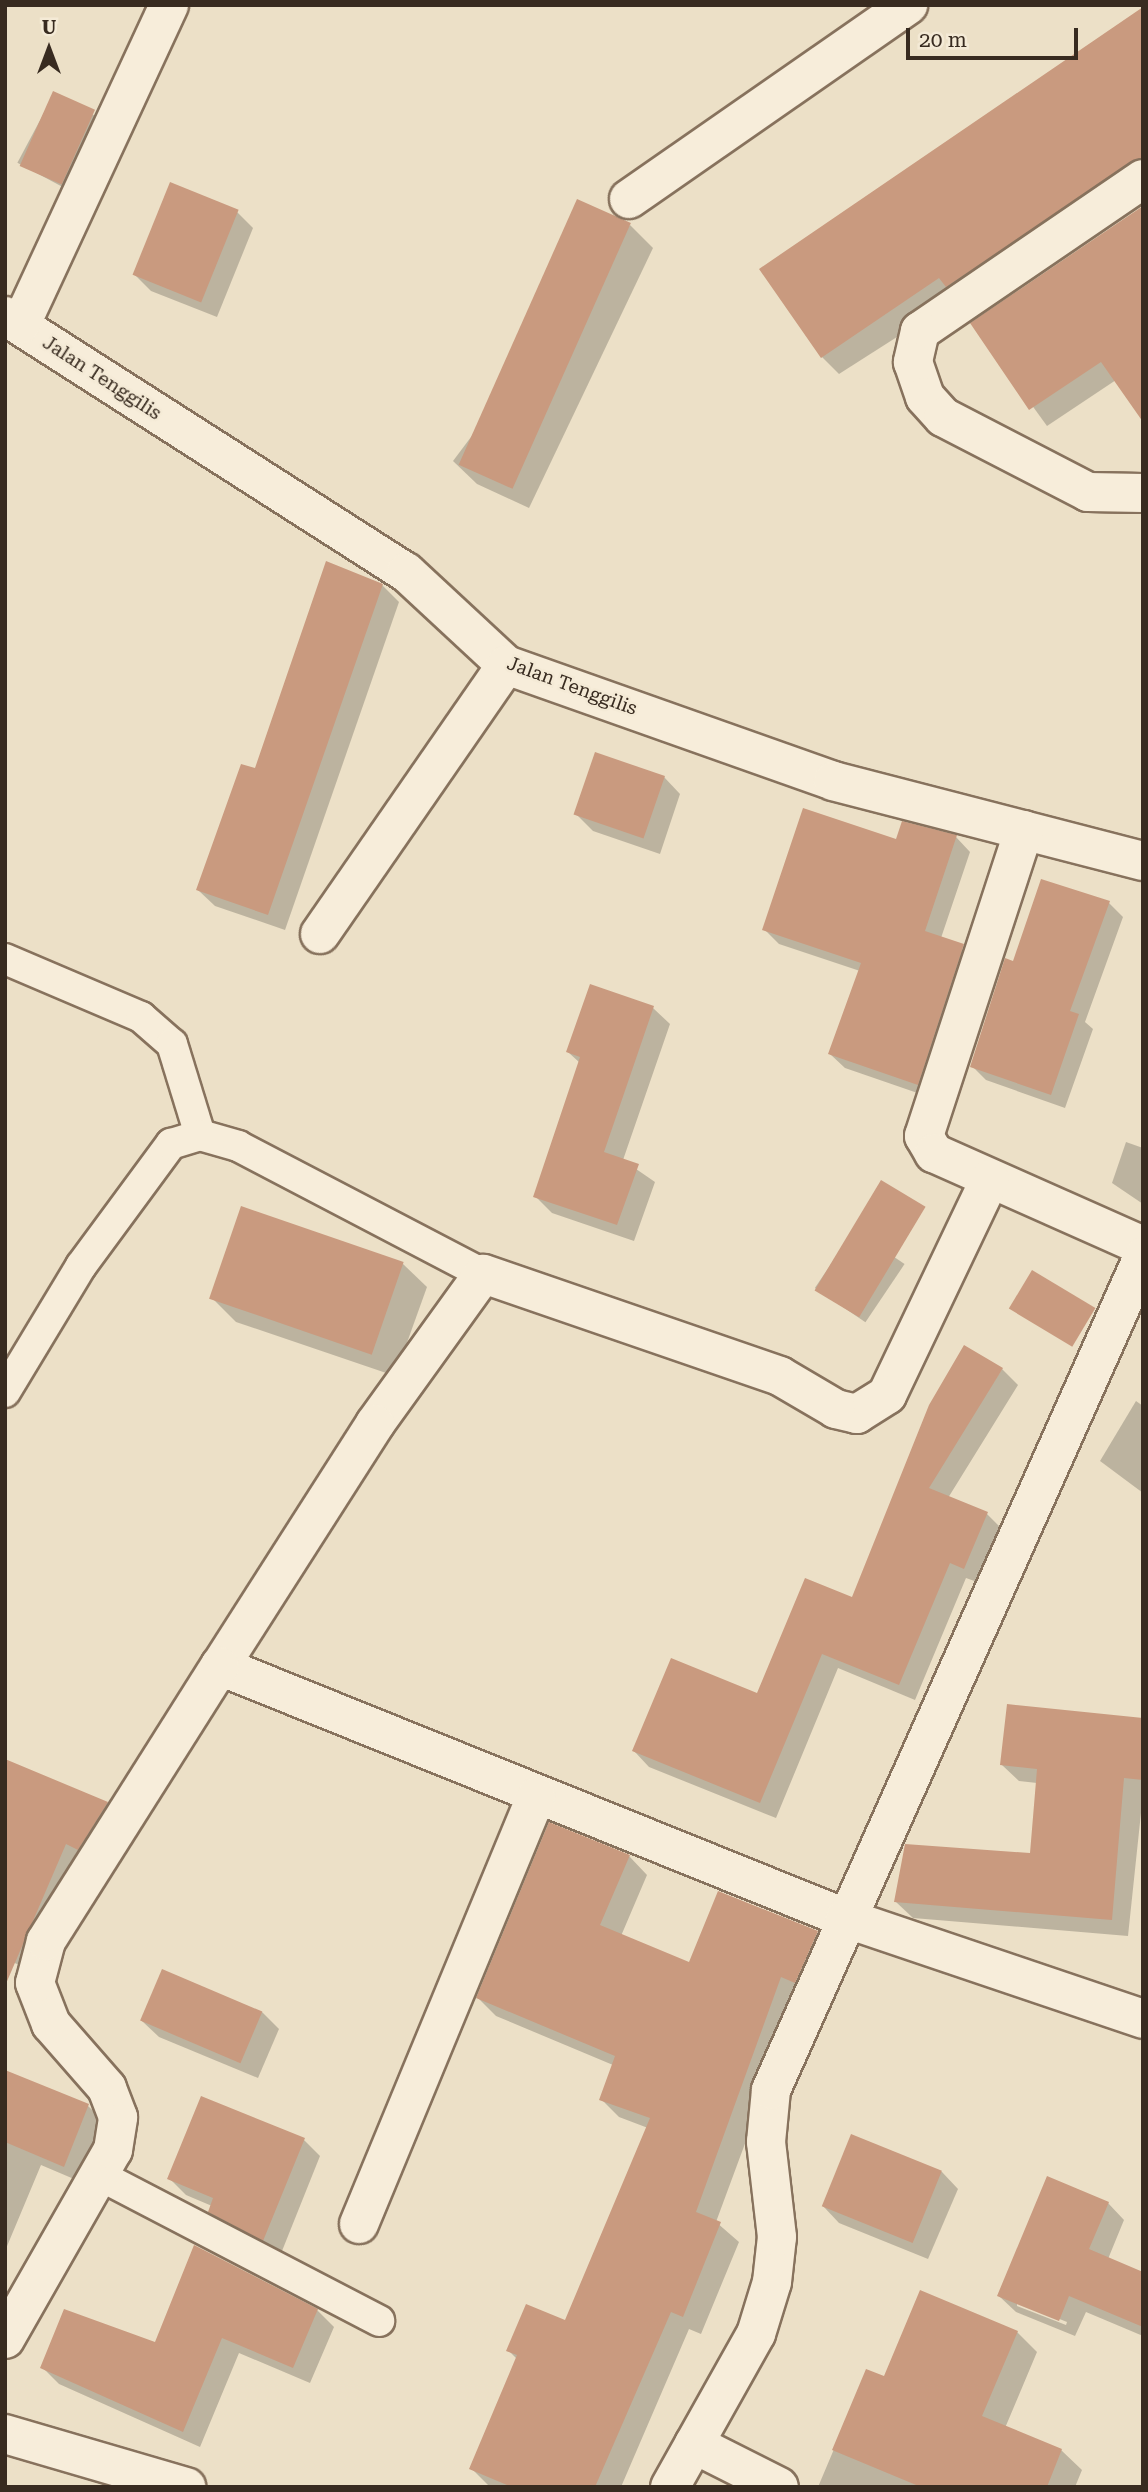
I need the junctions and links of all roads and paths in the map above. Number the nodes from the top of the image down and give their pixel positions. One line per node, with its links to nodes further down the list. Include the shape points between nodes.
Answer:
1 (169, 5): 5 (street)
2 (901, 7): 4 (street)
3 (1143, 179): 6 (street, via 920,331 913,362 925,397 943,417 1088,492)
4 (629, 199)
5 (13, 320): 7 (street, Jalan Tenggilis, via 406,572)
6 (1143, 494)
7 (506, 665): 8 (street, Jalan Tenggilis, via 833,780); 10 (street)
8 (1024, 830): 9 (street, Jalan Tenggilis); 13 (street, via 924,1136 934,1153)
9 (1143, 861)
10 (320, 934)
11 (5, 958): 12 (lane, via 141,1017 172,1044)
12 (200, 1135): 16 (lane, via 238,1146); 17 (lane, via 171,1144 81,1266)
13 (990, 1179): 14 (street); 16 (street, via 887,1395 856,1414 780,1376)
14 (1143, 1246)
15 (1143, 1256): 20 (street)
16 (483, 1274): 18 (street, via 375,1423)
17 (5, 1392)
18 (220, 1666): 19 (street); 22 (street, via 46,1941 34,1983 51,2024 107,2088 118,2117 113,2150)
19 (536, 1796): 20 (street); 23 (street)
20 (845, 1918): 21 (street); 27 (street, via 771,2090 766,2142 777,2237 772,2282 756,2334)
21 (1143, 2019)
22 (99, 2175): 24 (lane); 25 (street)
23 (359, 2224)
24 (379, 2320)
25 (5, 2339)
26 (5, 2434): 28 (street)
27 (694, 2444): 29 (street); 30 (street)
28 (186, 2487)
29 (670, 2487)
30 (779, 2487)

